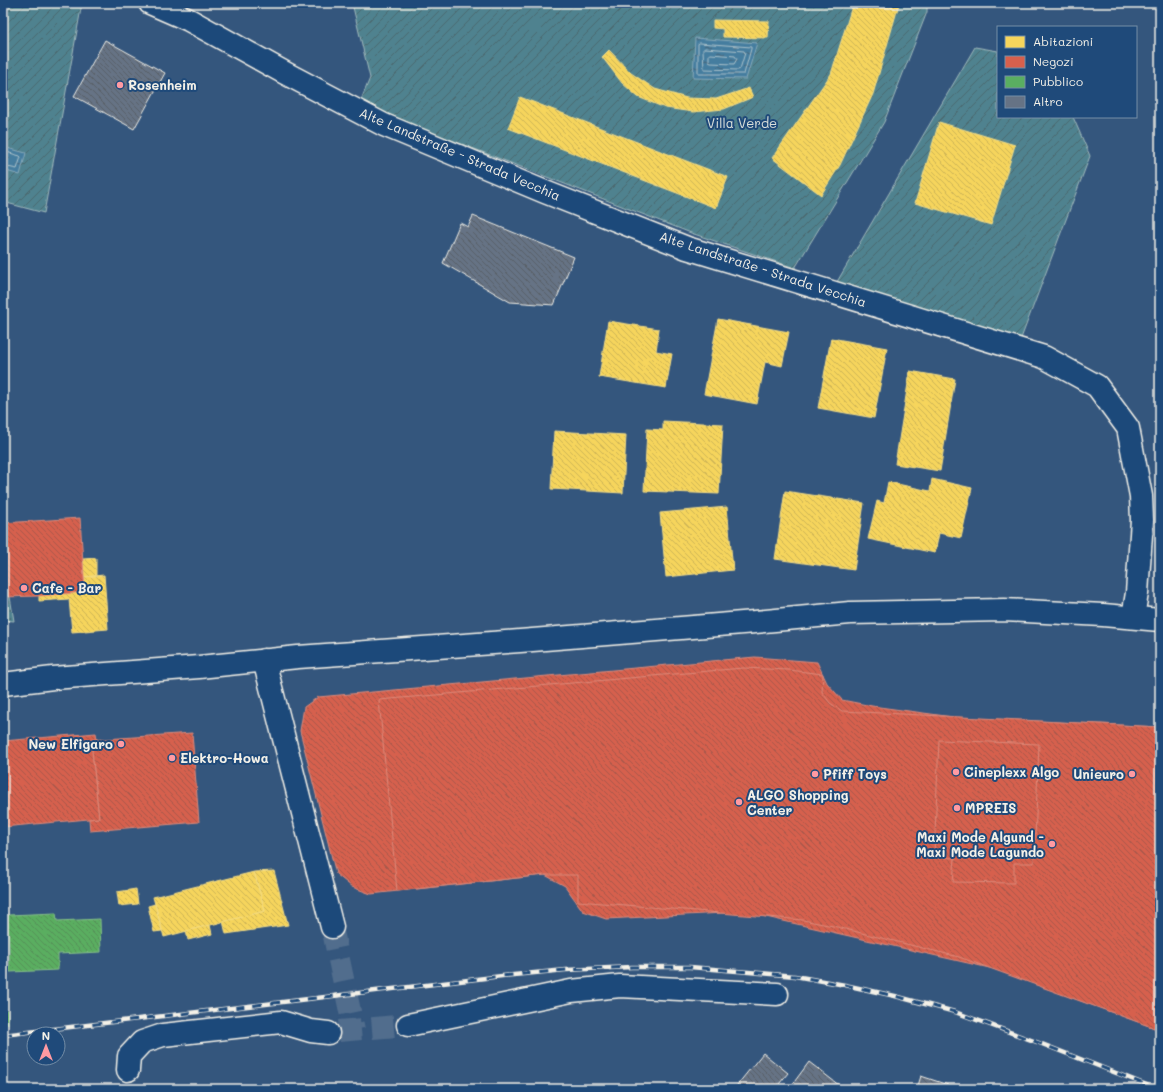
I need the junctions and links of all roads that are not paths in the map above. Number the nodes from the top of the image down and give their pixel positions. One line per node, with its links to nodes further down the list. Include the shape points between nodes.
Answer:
1 (150, 3): 2 (main road, Alte Landstraße - Strada Vecchia, via 189,20 384,125 545,192 687,248 1044,357 1097,386 1128,428 1141,496 1141,534)
2 (1133, 617): 3 (main road); 4 (main road, via 1004,610 850,613 551,639)
3 (1160, 620)
4 (264, 660): 5 (main road); 6 (main road)
5 (3, 684)
6 (332, 927)
7 (777, 994): 8 (main road, via 620,986 571,991)
8 (408, 1025)
9 (328, 1033): 10 (main road, via 281,1022 163,1035 142,1042 129,1056)
10 (128, 1070)

